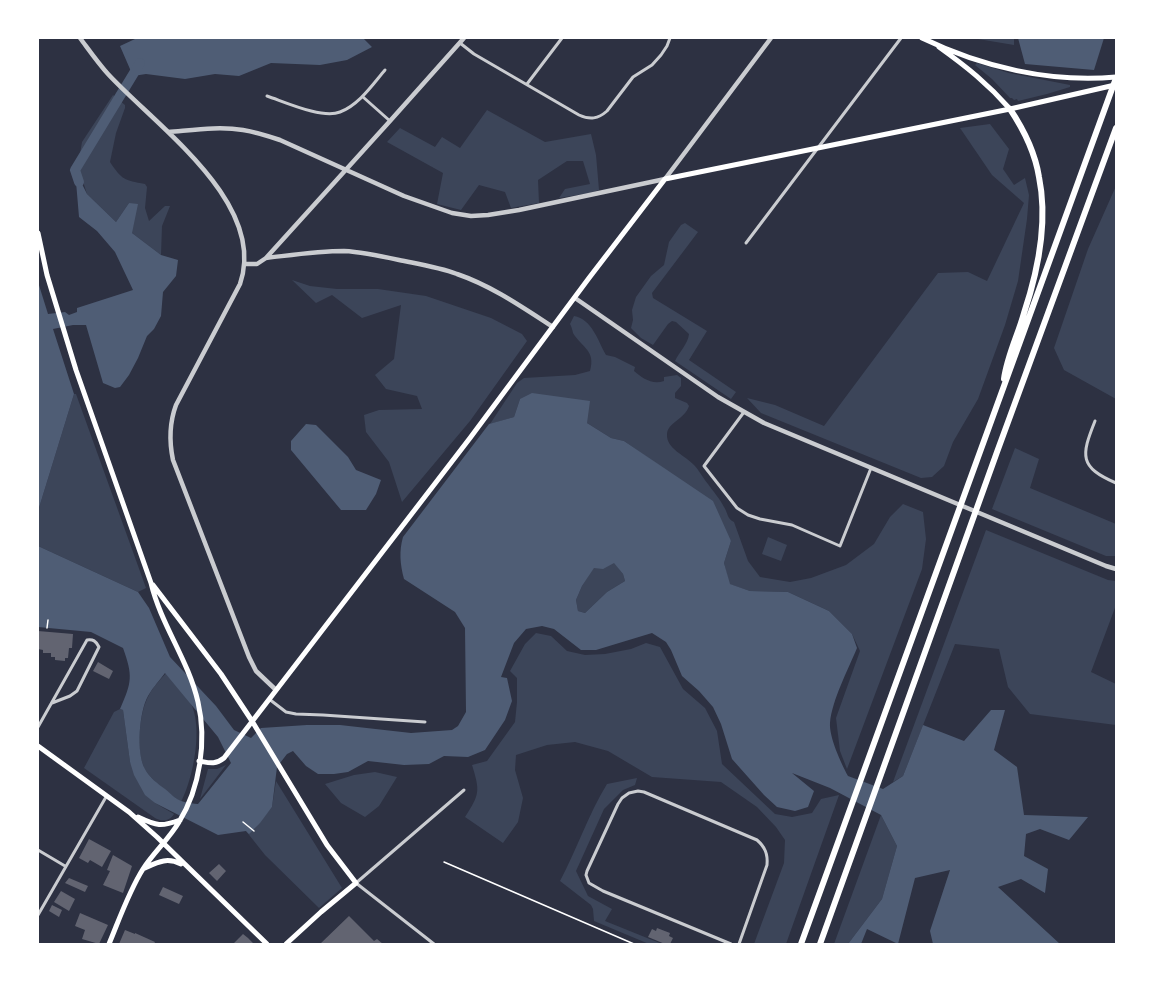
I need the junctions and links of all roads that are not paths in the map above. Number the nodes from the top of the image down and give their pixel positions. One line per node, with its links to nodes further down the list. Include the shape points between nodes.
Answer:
1 (81, 38): 19 (street, via 106,73)
2 (464, 38): 8 (street)
3 (562, 38): 12 (street)
4 (670, 38): 12 (street, via 657,60 633,77 599,117 579,115)
5 (771, 38): 22 (street)
6 (901, 38): 20 (street)
7 (922, 38): 9 (main road)
8 (460, 43): 12 (street); 17 (street)
9 (933, 43): 11 (main road, via 980,61 1035,74); 16 (main road, via 972,71)
10 (386, 70): 15 (street)
11 (1116, 78): 29 (highway)
12 (527, 84)
13 (1116, 84): 16 (main road)
14 (267, 96): 15 (street, via 329,114 350,107)
15 (362, 96): 17 (street)
16 (1010, 109): 20 (main road); 29 (highway, via 1036,165 1042,217 1034,275 1006,367)
17 (390, 122): 21 (street)
18 (1116, 128): 62 (highway)
19 (168, 132): 21 (street, via 223,129 260,133); 26 (street, via 200,164 222,194 240,230)
20 (818, 147): 22 (main road); 24 (street)
21 (346, 171): 22 (street, via 433,207 471,216 519,210); 25 (street)
22 (664, 179): 27 (main road)
23 (38, 233): 35 (main road, via 68,345)
24 (746, 243)
25 (266, 258): 26 (street, via 257,264); 28 (street, via 344,251 427,266 478,282)
26 (246, 264): 36 (street, via 235,296 176,405 170,446 249,657 256,671)
27 (574, 298): 28 (main road); 30 (street)
28 (553, 327): 36 (main road)
29 (1004, 386): 61 (highway)
30 (744, 412): 32 (street); 32 (street, via 704,466 737,508 748,515 792,525 840,546)
31 (1095, 422): 33 (street, via 1085,449 1087,459 1092,469)
32 (871, 468): 34 (street)
33 (1116, 483)
34 (1116, 569)
35 (151, 583): 39 (main road, via 202,647); 43 (main road, via 198,701 202,729)
36 (276, 690): 37 (main road)
37 (269, 699): 39 (main road); 40 (street, via 286,712 296,714)
38 (52, 703): 38 (street, via 77,691 99,647 96,642 87,640); 41 (street)
39 (252, 721): 43 (main road, via 218,763); 53 (main road, via 327,845)
40 (424, 722)
41 (38, 728)
42 (38, 746): 45 (main road)
43 (199, 761): 47 (main road, via 196,782)
44 (464, 790): 53 (street)
45 (107, 796): 46 (main road); 50 (street)
46 (129, 812): 47 (main road, via 161,825); 48 (main road)
47 (181, 819): 48 (main road)
48 (163, 843): 51 (main road); 52 (main road)
49 (38, 850): 50 (street)
50 (65, 866): 54 (street)
51 (143, 869): 52 (main road, via 161,860); 55 (main road)
52 (190, 869): 56 (main road)
53 (356, 883): 57 (main road); 58 (street)
54 (38, 915)
55 (110, 945)
56 (267, 945)
57 (286, 945)
58 (434, 945)
59 (731, 945): 60 (street, via 589,883 587,871 618,804 629,793 644,792 757,840 764,847 767,865)
60 (739, 945)
61 (801, 945)
62 (820, 945)

